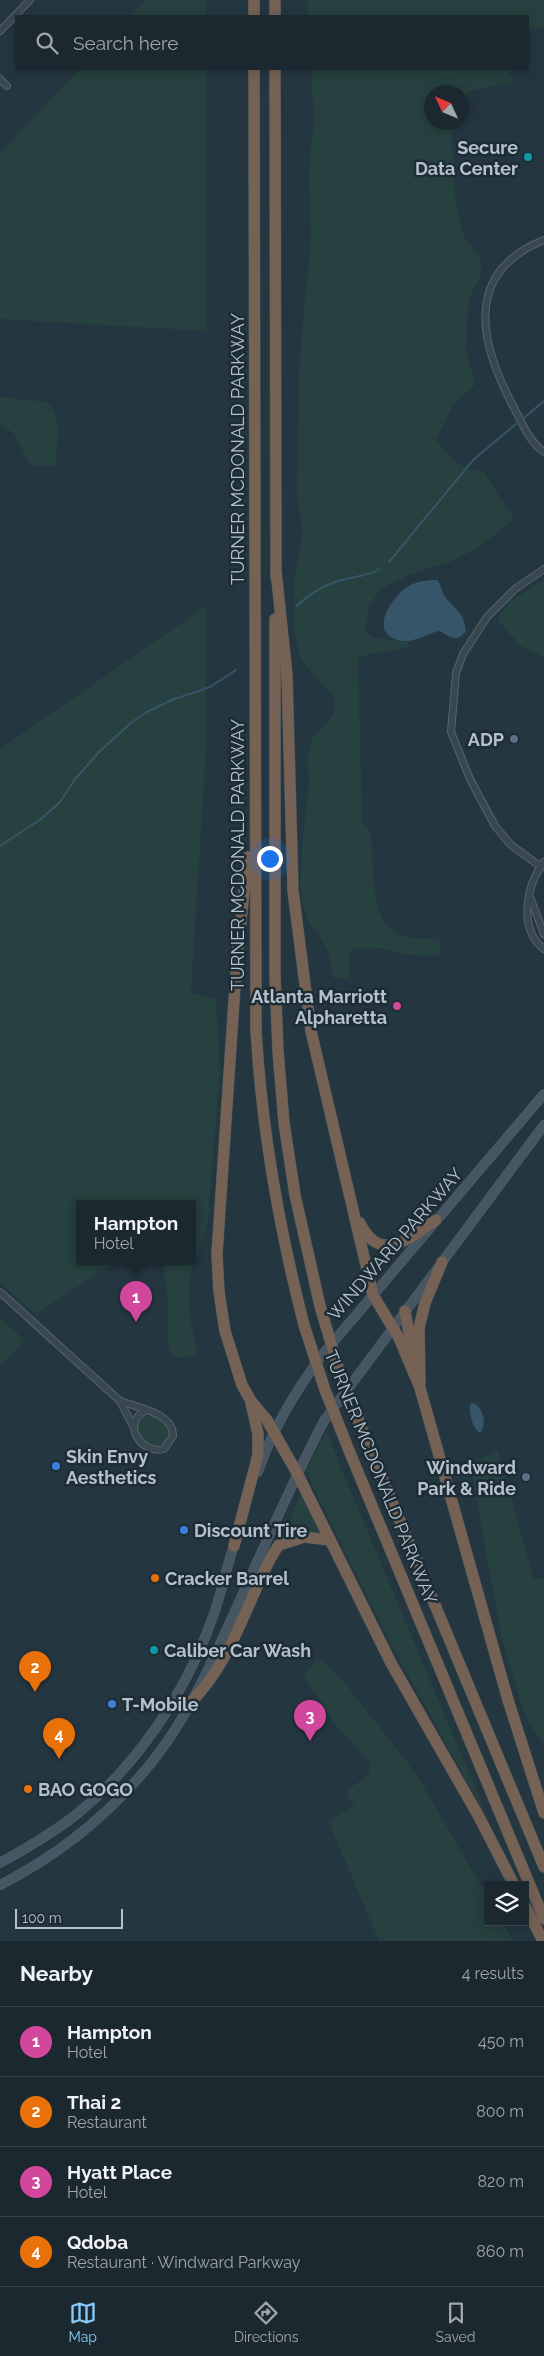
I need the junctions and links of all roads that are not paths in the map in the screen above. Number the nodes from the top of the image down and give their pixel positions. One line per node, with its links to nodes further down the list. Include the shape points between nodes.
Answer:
1 (30, 0): 4 (street)
2 (254, 0): 5 (highway)
3 (275, 0): 6 (highway)
4 (15, 15)
5 (254, 15)
6 (275, 15)
7 (15, 16): 8 (street)
8 (0, 31)
9 (254, 70): 17 (highway, TURNER MCDONALD PARKWAY)
10 (275, 70): 16 (highway, TURNER MCDONALD PARKWAY)
11 (0, 79): 12 (street)
12 (7, 86)
13 (544, 240): 14 (street, via 524,248 506,262 494,279 486,302 485,322 496,371 527,432)
14 (544, 452)
15 (544, 569): 18 (street, via 515,589 487,617 463,654 456,673 451,732 470,779 495,826 511,845)
16 (276, 571): 24 (highway, via 287,675 295,917 317,1058); 46 (highway, TURNER MCDONALD PARKWAY, bridge, via 275,977 284,1123 295,1195 320,1306 342,1378)
17 (254, 798): 34 (highway, via 237,956 217,1254 225,1331 236,1370); 50 (highway, TURNER MCDONALD PARKWAY, bridge, via 254,981 259,1081 272,1183 304,1325 350,1453)
18 (542, 865): 19 (street)
19 (530, 896): 20 (street); 21 (street, via 527,914 532,936)
20 (544, 934)
21 (544, 949)
22 (544, 1094): 25 (main road, WINDWARD PARKWAY)
23 (544, 1125): 26 (main road)
24 (354, 1208): 25 (highway, via 364,1230 382,1245 406,1242); 28 (highway)
25 (436, 1220): 28 (main road, WINDWARD PARKWAY)
26 (442, 1262): 29 (main road); 32 (highway, via 425,1303 419,1328)
27 (0, 1292): 33 (street)
28 (373, 1295): 30 (highway); 37 (main road, WINDWARD PARKWAY, via 347,1323 304,1380)
29 (405, 1311): 30 (main road); 31 (highway, via 411,1344)
30 (393, 1327): 31 (highway); 38 (main road, via 324,1421)
31 (410, 1364): 32 (highway)
32 (420, 1388): 44 (highway)
33 (120, 1401): 35 (street); 36 (street)
34 (251, 1401): 37 (highway); 40 (highway, via 258,1434 258,1455)
35 (145, 1411): 36 (street, via 136,1419); 36 (street, via 162,1417 171,1425 173,1436 168,1446 159,1450 146,1448)
36 (134, 1428)
37 (275, 1433): 38 (highway); 40 (main road, WINDWARD PARKWAY)
38 (297, 1473): 39 (highway); 41 (main road)
39 (330, 1540): 41 (highway, via 304,1537 279,1545 267,1564 224,1659 207,1686); 47 (highway, via 391,1663)
40 (234, 1546): 42 (main road, WINDWARD PARKWAY, via 200,1649)
41 (191, 1702): 43 (main road)
42 (162, 1719): 43 (main road); 45 (main road, WINDWARD PARKWAY, via 124,1769 100,1794 59,1827)
43 (176, 1728): 48 (main road, via 142,1774 97,1820 44,1861)
44 (544, 1813)
45 (0, 1863)
46 (544, 1867)
47 (512, 1881)
48 (0, 1885)
49 (529, 1914): 51 (highway)
50 (544, 1919)
51 (543, 1941)

